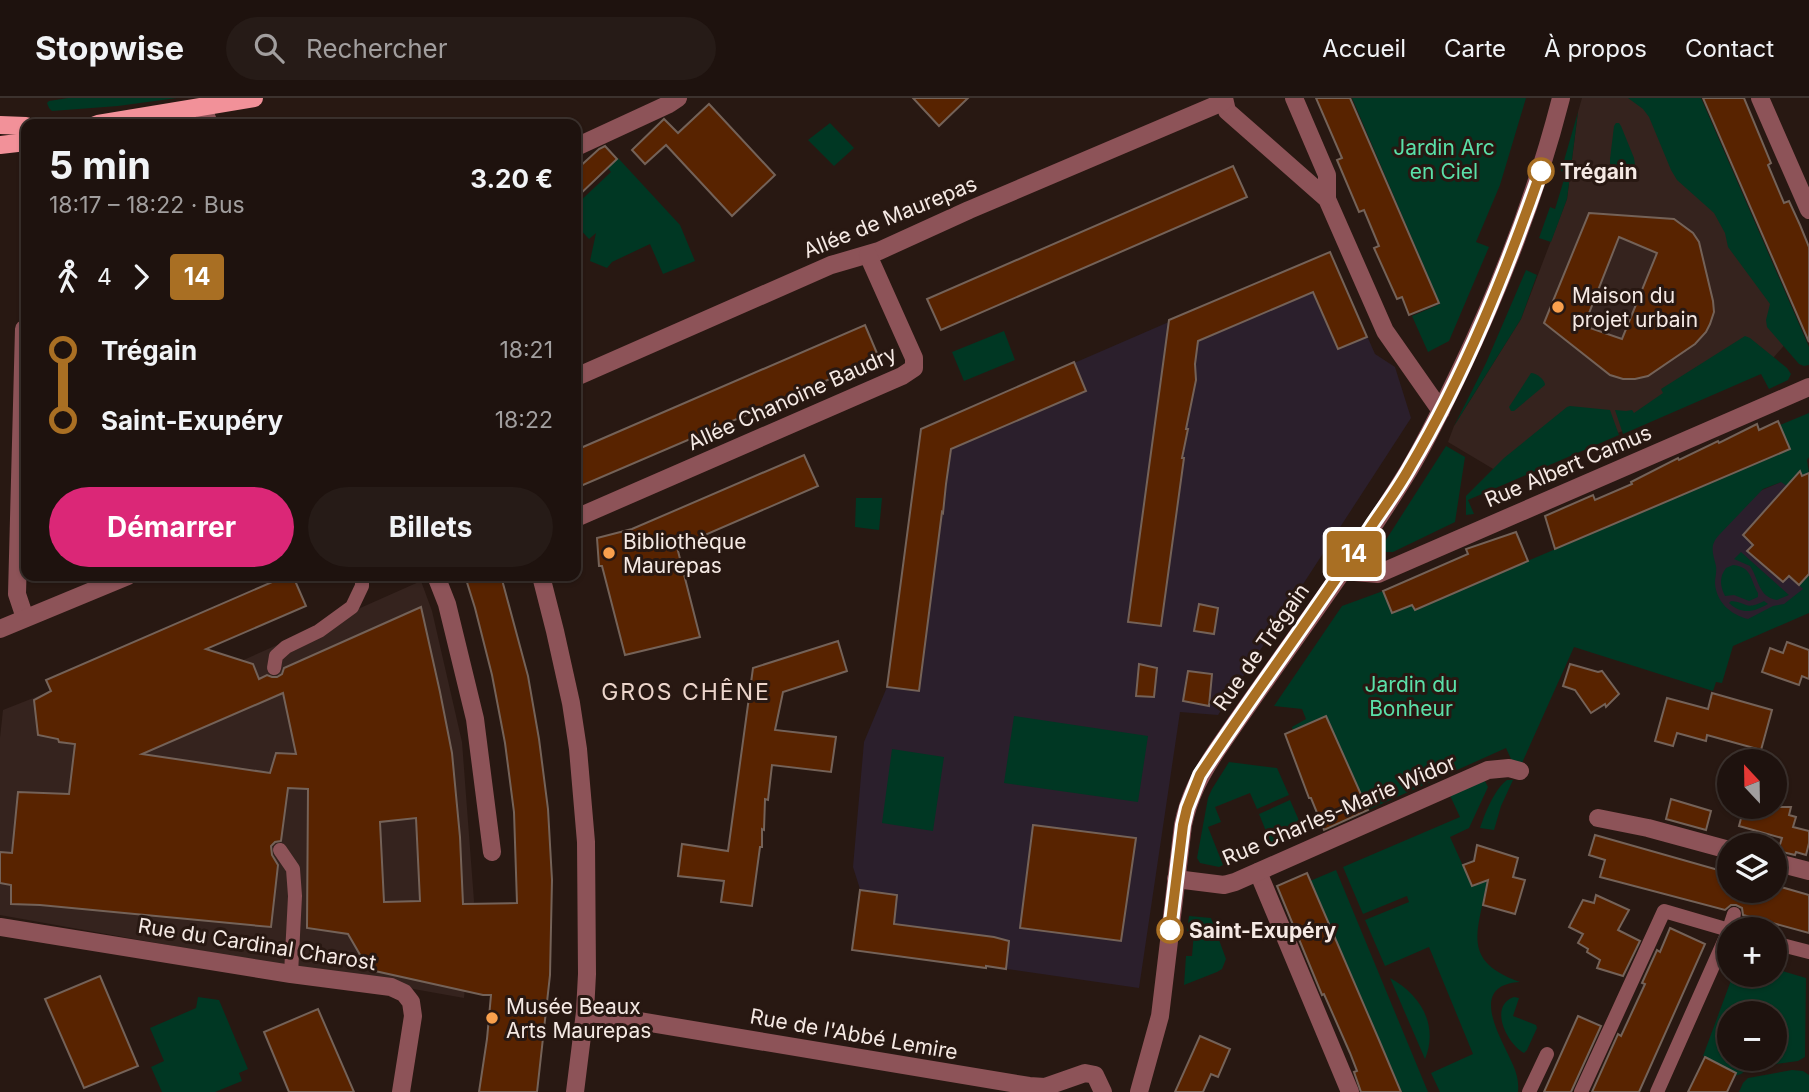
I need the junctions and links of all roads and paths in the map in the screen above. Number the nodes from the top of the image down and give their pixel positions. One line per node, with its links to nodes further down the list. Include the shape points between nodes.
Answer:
1 (254, 98): 7 (main road)
2 (678, 98): 13 (street)
3 (1294, 98): 14 (street, via 1327,175)
4 (1561, 98): 19 (street, Rue de Trégain, via 1515,246)
5 (1760, 98): 15 (street)
6 (1224, 100): 14 (street, via 1227,111); 16 (street, Allée de Maurepas)
7 (206, 116): 8 (main road)
8 (166, 119)
9 (0, 125): 10 (main road)
10 (21, 126)
11 (21, 143): 12 (main road)
12 (0, 145)
13 (581, 145)
14 (1327, 199): 19 (street, via 1385,331)
15 (1809, 210)
16 (867, 255): 17 (street, Allée de Maurepas, via 831,265); 21 (street, Allée Chanoine Baudry, via 914,358 914,368)
17 (581, 375)
18 (1809, 387): 22 (street, Rue Albert Camus, via 1378,574)
19 (1441, 411): 22 (street, Rue de Trégain)
20 (21, 486): 27 (street, via 18,594)
21 (581, 516)
22 (1343, 571): 38 (street, Rue de Trégain, via 1200,775 1187,808)
23 (116, 581): 27 (street)
24 (362, 581): 29 (lane, via 352,607 286,647 276,656)
25 (438, 581): 34 (street, via 475,719)
26 (542, 581): 47 (street, via 578,748 587,854)
27 (25, 618): 28 (street)
28 (0, 629)
29 (274, 668)
30 (1520, 771): 36 (street, Rue Charles-Marie Widor, via 1488,771)
31 (1598, 818): 32 (street)
32 (1717, 847)
33 (280, 850): 46 (lane, via 293,869)
34 (492, 852)
35 (1787, 866): 37 (street)
36 (1258, 872): 38 (street, Rue Charles-Marie Widor, via 1223,885); 53 (street)
37 (1809, 872)
38 (1176, 879): 52 (street, Rue de Trégain, via 1160,1016)
39 (1734, 914): 40 (lane)
40 (1733, 917)
41 (1717, 926): 55 (lane, via 1664,911)
42 (0, 927): 46 (street, Rue du Cardinal Charost)
43 (1787, 946): 44 (lane)
44 (1809, 952)
45 (1717, 957): 56 (lane)
46 (290, 974): 49 (street, Rue du Cardinal Charost, via 391,987 404,993 413,1016)
47 (585, 1012): 50 (street); 51 (street, Rue de l'Abbé Lemire, via 1029,1086 1045,1087 1085,1073 1095,1075)
48 (1547, 1054): 54 (lane)
49 (401, 1092)
50 (575, 1092)
51 (1103, 1092)
52 (1139, 1092)
53 (1350, 1092)
54 (1529, 1092)
55 (1581, 1092)
56 (1657, 1092)

